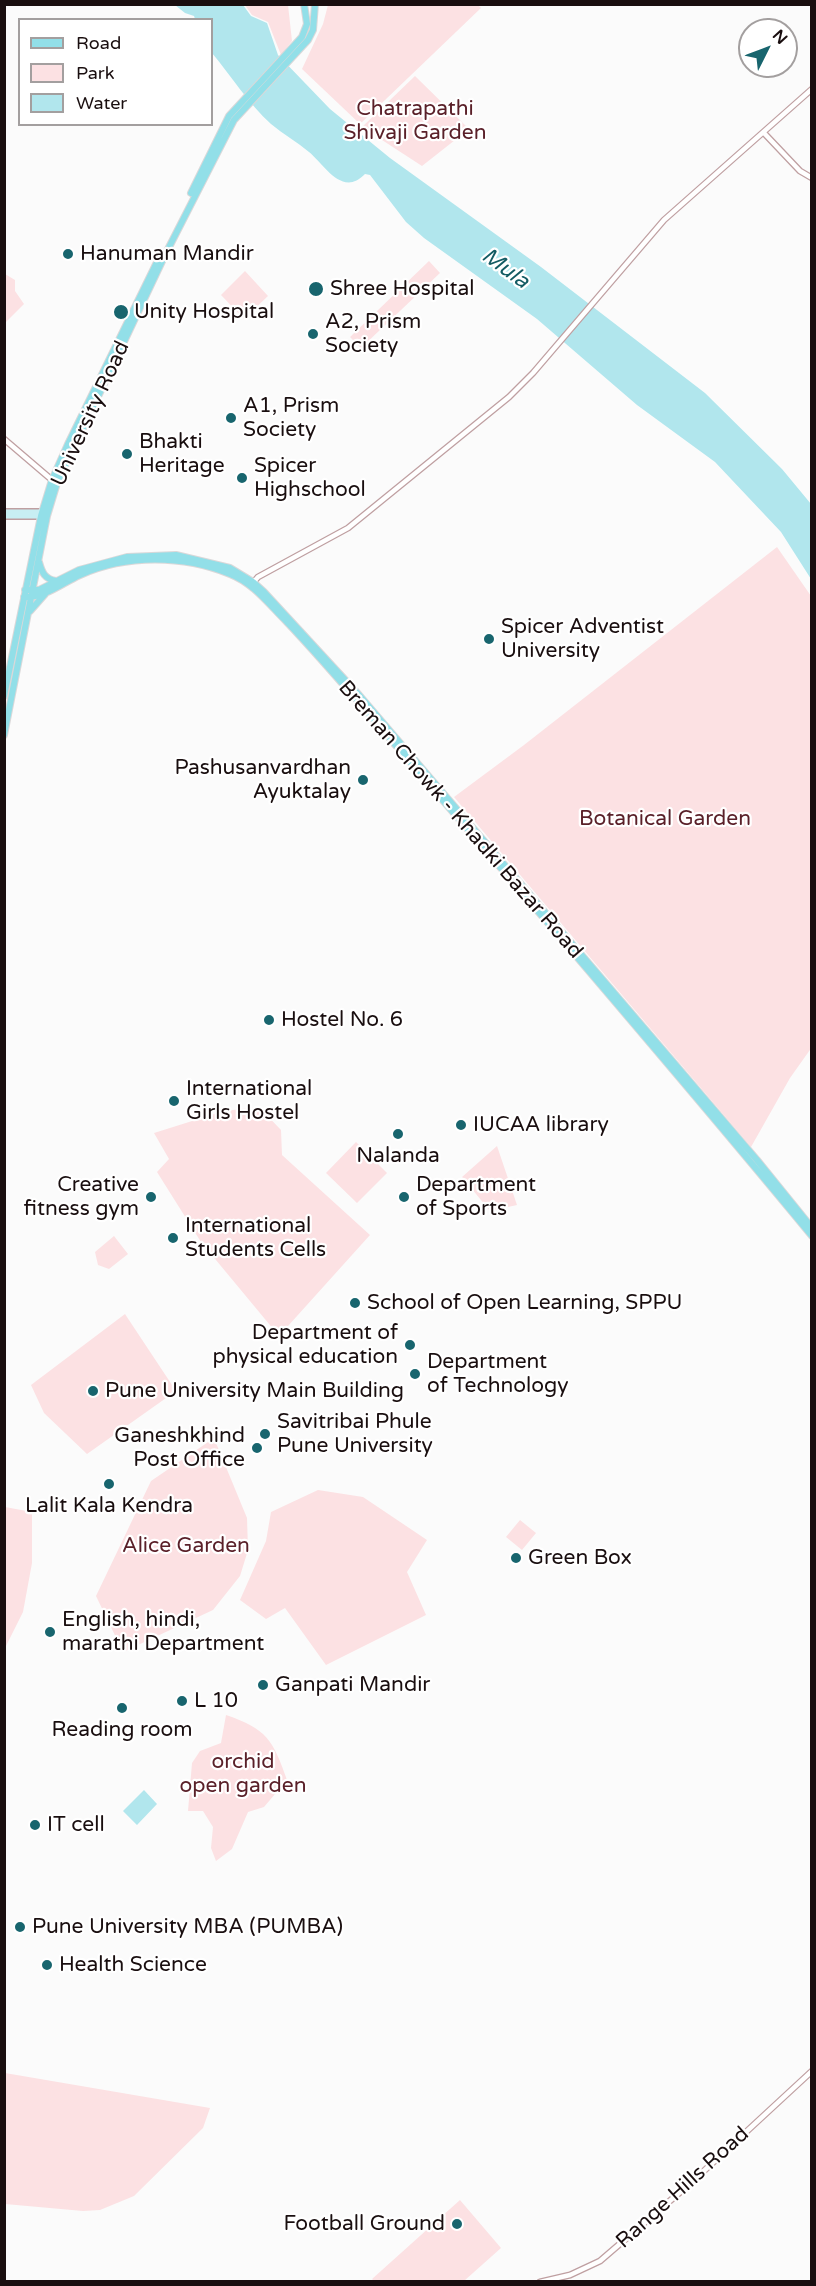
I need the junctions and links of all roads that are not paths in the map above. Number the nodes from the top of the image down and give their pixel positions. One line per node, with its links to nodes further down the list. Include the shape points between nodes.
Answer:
1 (304, 4): 3 (main road, via 307,24)
2 (315, 4): 3 (main road, via 314,30)
3 (296, 51): 8 (main road, University Road, via 229,116)
4 (812, 88): 5 (street)
5 (764, 133): 6 (street, via 800,171); 14 (street, via 673,210 509,396 348,528)
6 (812, 178)
7 (4, 438): 8 (street)
8 (54, 482): 10 (main road, University Road)
9 (4, 514): 10 (main road)
10 (44, 514): 12 (main road, University Road); 16 (main road, University Road)
11 (176, 557): 13 (main road, Breman Chowk - Khadki Bazar Road, via 114,559); 14 (main road, Breman Chowk - Khadki Bazar Road); 15 (main road, Breman Chowk - Khadki Bazar Road, via 102,567)
12 (39, 559): 13 (main road, via 44,575); 16 (main road, University Road)
13 (56, 581): 16 (main road, Breman Chowk - Khadki Bazar Road)
14 (252, 584): 20 (main road, Breman Chowk - Khadki Bazar Road, via 356,698)
15 (48, 591): 16 (main road, Breman Chowk - Khadki Bazar Road); 17 (main road)
16 (28, 594): 17 (main road, University Road); 18 (main road, University Road)
17 (29, 612): 19 (main road, University Road)
18 (4, 696)
19 (4, 735)
20 (755, 1162): 21 (main road, Breman Chowk - Khadki Bazar Road); 22 (main road, Breman Chowk - Khadki Bazar Road)
21 (812, 1228)
22 (811, 1236)
23 (812, 2071): 24 (street, Range Hills Road, via 600,2261 570,2275)
24 (540, 2282)

